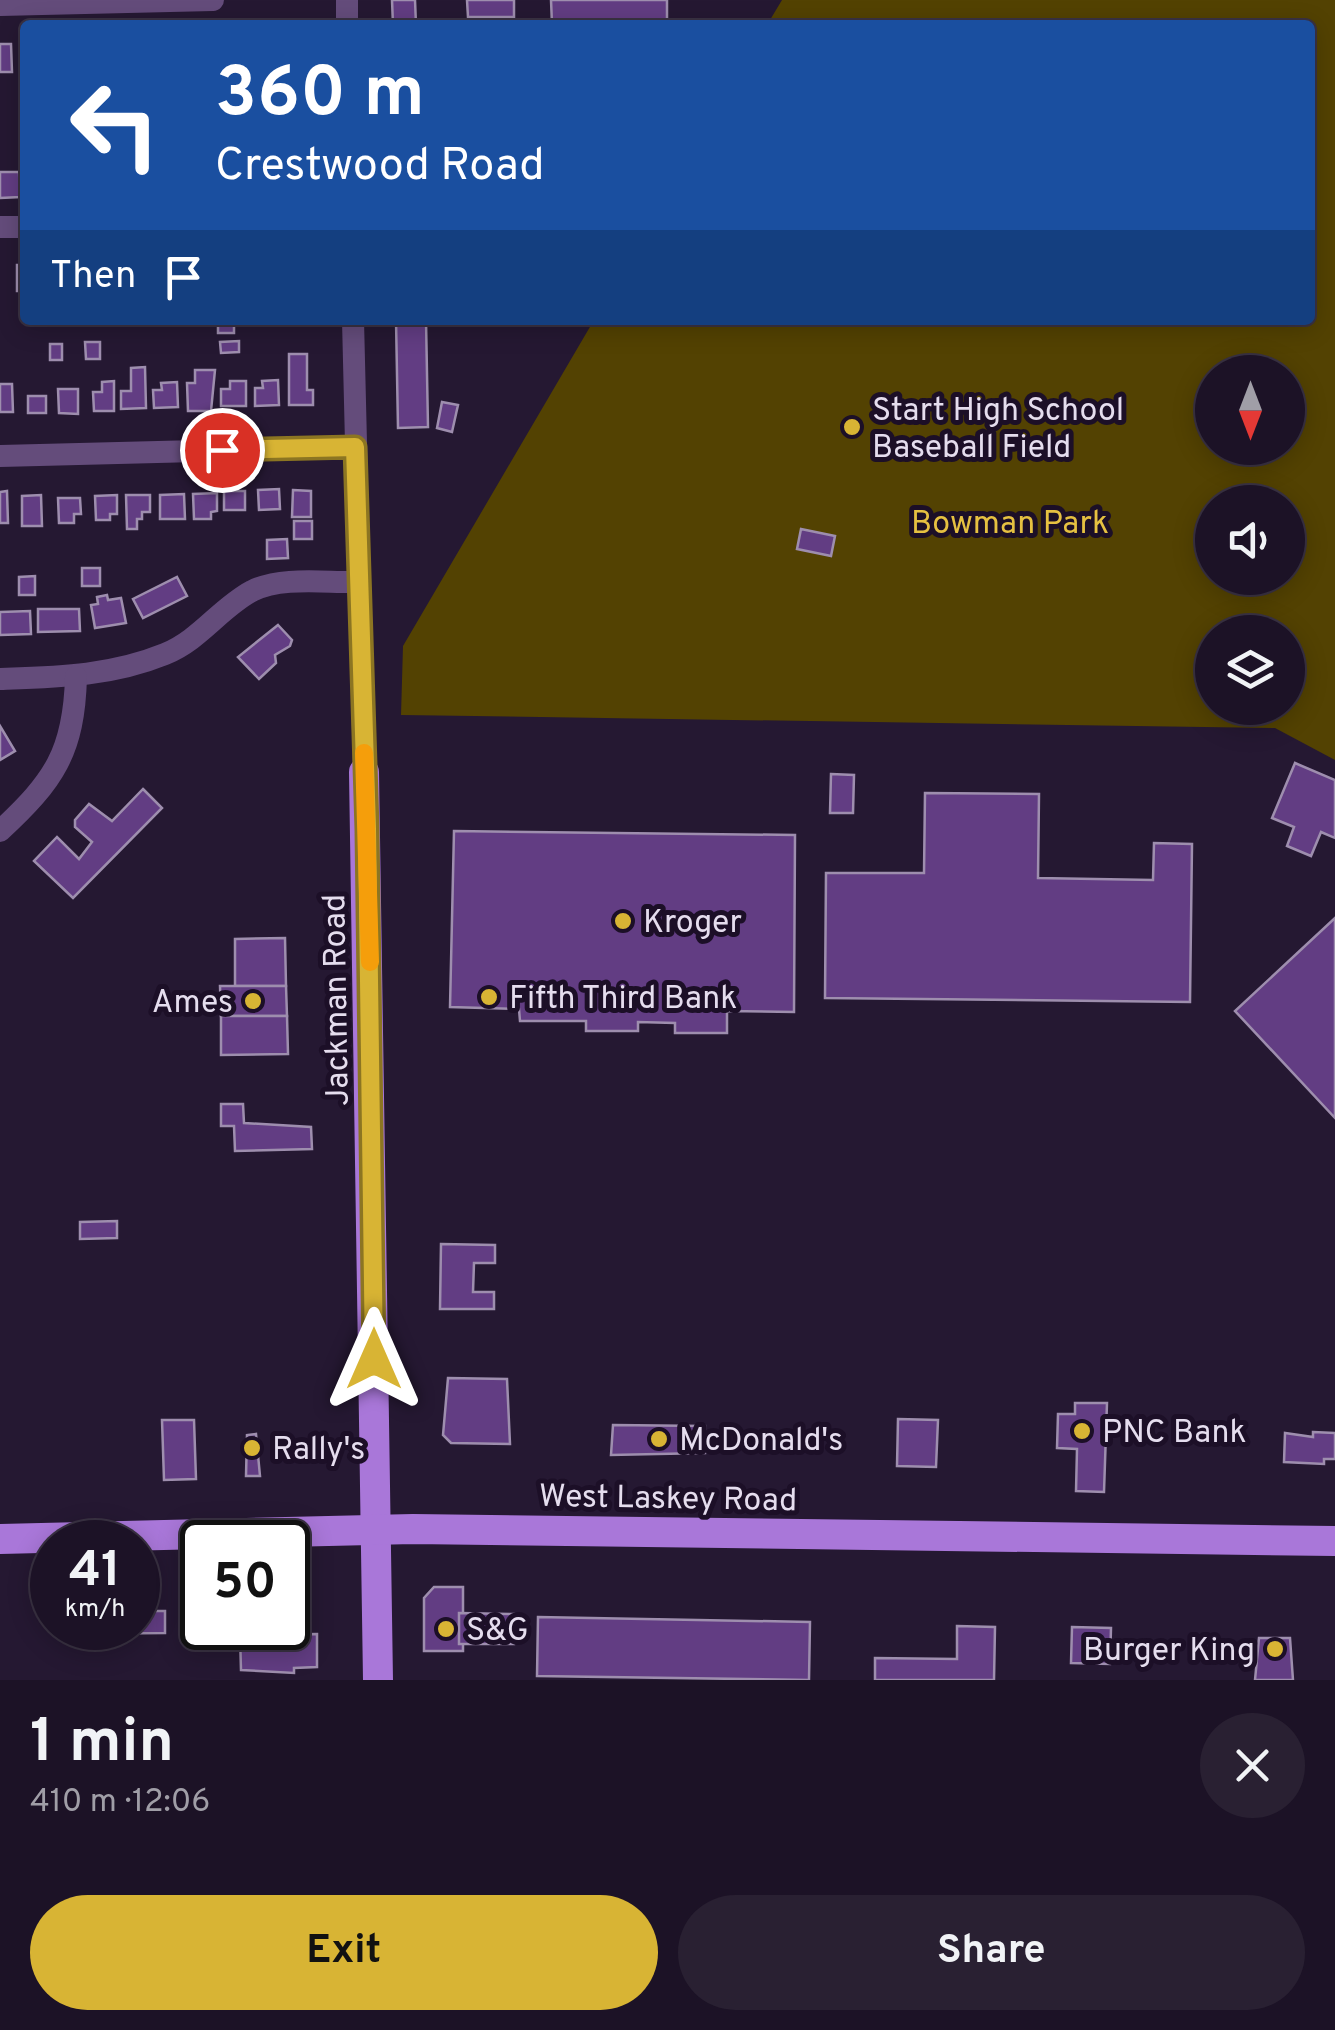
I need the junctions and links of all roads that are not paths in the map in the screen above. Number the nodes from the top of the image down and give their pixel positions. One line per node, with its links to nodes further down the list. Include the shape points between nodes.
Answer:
1 (213, 0): 2 (street)
2 (0, 5)
3 (353, 325): 4 (street, Jackman Road)
4 (355, 447): 5 (street); 6 (street, Jackman Road)
5 (0, 456)
6 (358, 582): 7 (street, via 282,583 252,591 170,652); 9 (street, Jackman Road)
7 (76, 677): 8 (street); 10 (street, via 64,756)
8 (0, 679)
9 (364, 772): 11 (main road, Jackman Road)
10 (0, 831)
11 (377, 1529): 12 (main road, West Laskey Road); 13 (main road, West Laskey Road); 14 (main road, Jackman Road)
12 (0, 1539)
13 (1335, 1541)
14 (378, 1680)

